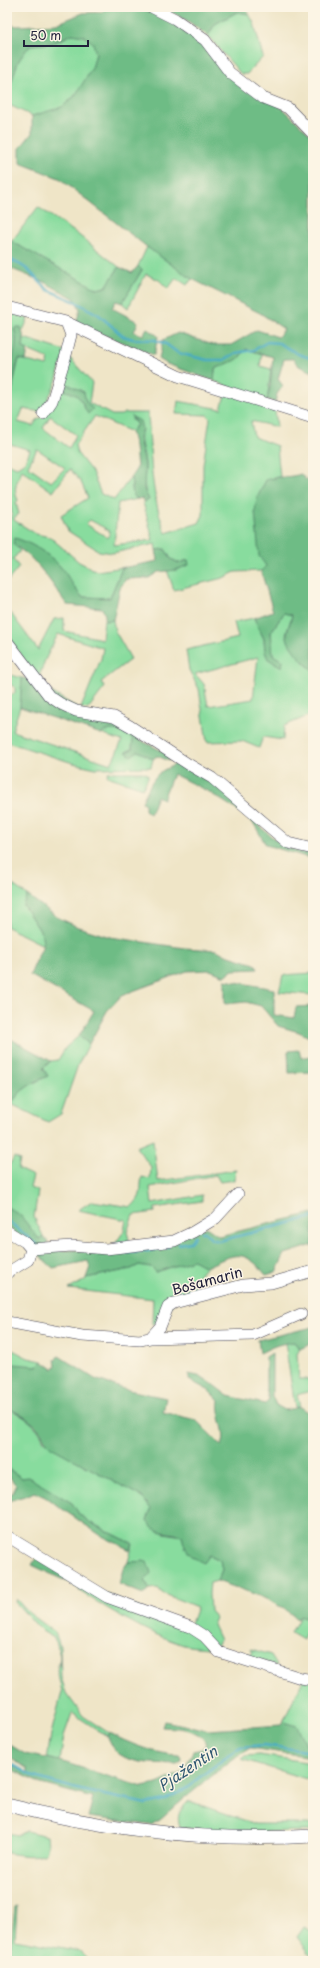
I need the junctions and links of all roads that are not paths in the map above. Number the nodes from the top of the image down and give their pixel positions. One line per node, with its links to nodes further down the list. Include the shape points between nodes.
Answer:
1 (150, 7): 2 (street, via 175,19 205,40 230,73 263,98 288,108)
2 (313, 134)
3 (7, 307): 4 (street)
4 (66, 322): 5 (street, via 70,335 66,355 52,401); 6 (street, via 178,376)
5 (43, 414)
6 (313, 418)
7 (7, 641): 8 (street, via 49,696 76,711 114,718 130,726 212,778 288,843)
8 (313, 849)
9 (238, 1194): 11 (street, via 216,1218 174,1241 106,1248 72,1246)
10 (7, 1231): 11 (street, via 25,1242)
11 (31, 1250): 13 (street, via 28,1260)
12 (313, 1271): 16 (street, Bošamarin, via 271,1283 243,1285 174,1303 168,1307 160,1327)
13 (7, 1273)
14 (301, 1314): 16 (street, via 253,1335)
15 (7, 1322): 16 (street, via 82,1336 140,1340)
16 (150, 1338)
17 (7, 1536): 18 (street, via 107,1597 190,1627 204,1636 219,1652)
18 (313, 1680)
19 (7, 1805): 20 (main road, via 52,1816 136,1830 208,1837)
20 (313, 1836)

